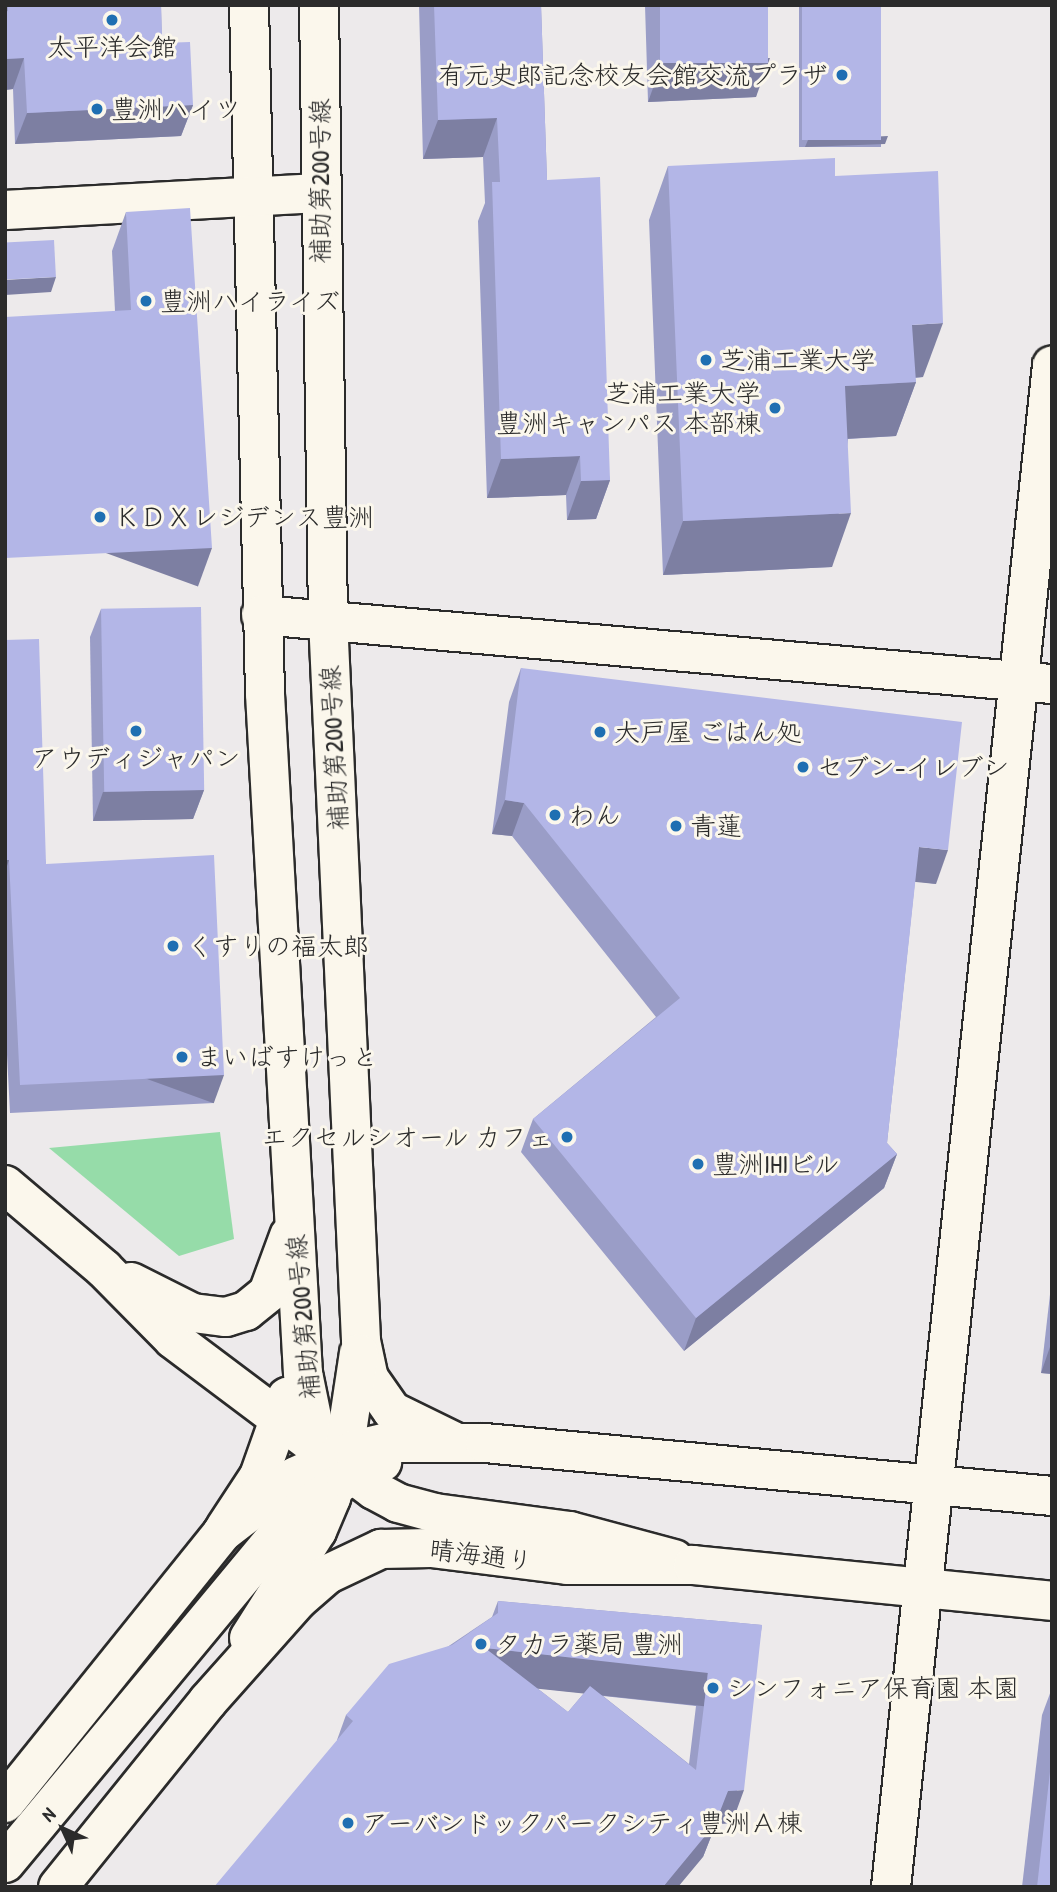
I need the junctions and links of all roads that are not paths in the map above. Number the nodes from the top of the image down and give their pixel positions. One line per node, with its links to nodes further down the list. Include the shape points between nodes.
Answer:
1 (249, 5): 4 (street, 補助第200号線)
2 (319, 5): 3 (street, 補助第200号線)
3 (318, 192): 4 (street); 8 (street, 補助第200号線)
4 (252, 196): 5 (street); 7 (street, 補助第200号線)
5 (5, 210)
6 (1052, 365): 9 (street)
7 (261, 615): 8 (street); 11 (street, 補助第200号線)
8 (328, 620): 9 (street); 14 (street, 補助第200号線)
9 (1034, 682): 18 (street)
10 (5, 1185): 12 (street)
11 (295, 1214): 12 (street, via 268,1293 246,1311 226,1317 193,1313); 13 (street, 補助第200号線)
12 (104, 1269): 15 (street, via 173,1339)
13 (303, 1341): 15 (street); 17 (street, 補助第200号線, via 309,1406)
14 (361, 1341): 16 (street, 補助第200号線, via 369,1378 391,1411); 17 (street)
15 (280, 1420): 17 (street); 20 (street, via 259,1476)
16 (455, 1442): 17 (street, via 383,1443); 18 (street)
17 (339, 1464): 20 (street, via 296,1476); 21 (street, via 374,1490 416,1508 570,1531); 24 (street, via 310,1543); 26 (street, via 254,1559)
18 (934, 1484): 19 (street); 22 (street)
19 (1052, 1496)
20 (222, 1533): 25 (street)
21 (693, 1564): 22 (street, 晴海通り); 24 (street, 晴海通り, via 567,1565 431,1548 381,1549 360,1556 313,1586)
22 (923, 1588): 23 (street, 晴海通り); 28 (street)
23 (1052, 1601)
24 (208, 1701): 27 (street, 晴海通り)
25 (5, 1803)
26 (5, 1863)
27 (58, 1887)
28 (891, 1887)

